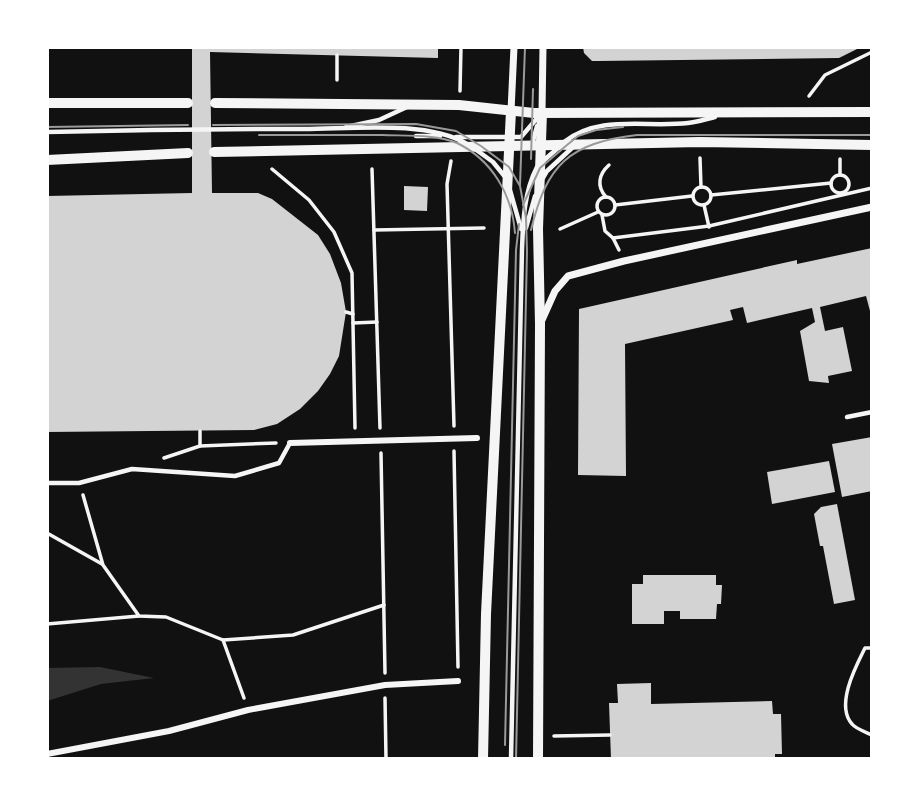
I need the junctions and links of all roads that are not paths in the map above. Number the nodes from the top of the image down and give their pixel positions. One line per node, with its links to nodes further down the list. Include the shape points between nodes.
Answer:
1 (513, 47): 7 (street)
2 (543, 47): 9 (street)
3 (47, 103): 4 (street)
4 (188, 103)
5 (215, 103): 6 (street)
6 (410, 106): 7 (street); 11 (lane, via 379,120)
7 (511, 111): 9 (street); 15 (street)
8 (740, 111): 9 (street); 10 (street); 18 (lane, via 687,123 612,124 577,132)
9 (542, 112): 15 (lane, via 522,137); 17 (street)
10 (872, 113)
11 (334, 129): 12 (lane); 14 (lane, via 417,129)
12 (47, 132)
13 (416, 136): 14 (lane)
14 (455, 137): 15 (lane); 20 (lane)
15 (510, 141): 17 (street); 20 (street); 25 (street)
16 (577, 144): 18 (street); 19 (street); 26 (lane)
17 (536, 145): 18 (street); 24 (street)
18 (561, 145): 24 (lane)
19 (872, 145)
20 (471, 146): 21 (street); 25 (lane)
21 (214, 152)
22 (188, 153): 23 (street)
23 (47, 160)
24 (539, 164): 26 (street); 28 (lane, via 526,198)
25 (508, 181): 28 (lane); 37 (street)
26 (539, 184): 28 (lane); 29 (street)
27 (872, 208): 29 (street, via 568,276 555,291)
28 (522, 249): 38 (lane)
29 (540, 324): 39 (street)
30 (872, 412): 31 (lane)
31 (847, 417)
32 (478, 438): 33 (street)
33 (290, 443): 34 (lane, via 279,463 235,476 132,469 79,483)
34 (47, 483)
35 (458, 681): 36 (street, via 385,685 248,709 169,731)
36 (47, 754)
37 (483, 759)
38 (510, 759)
39 (538, 759)

